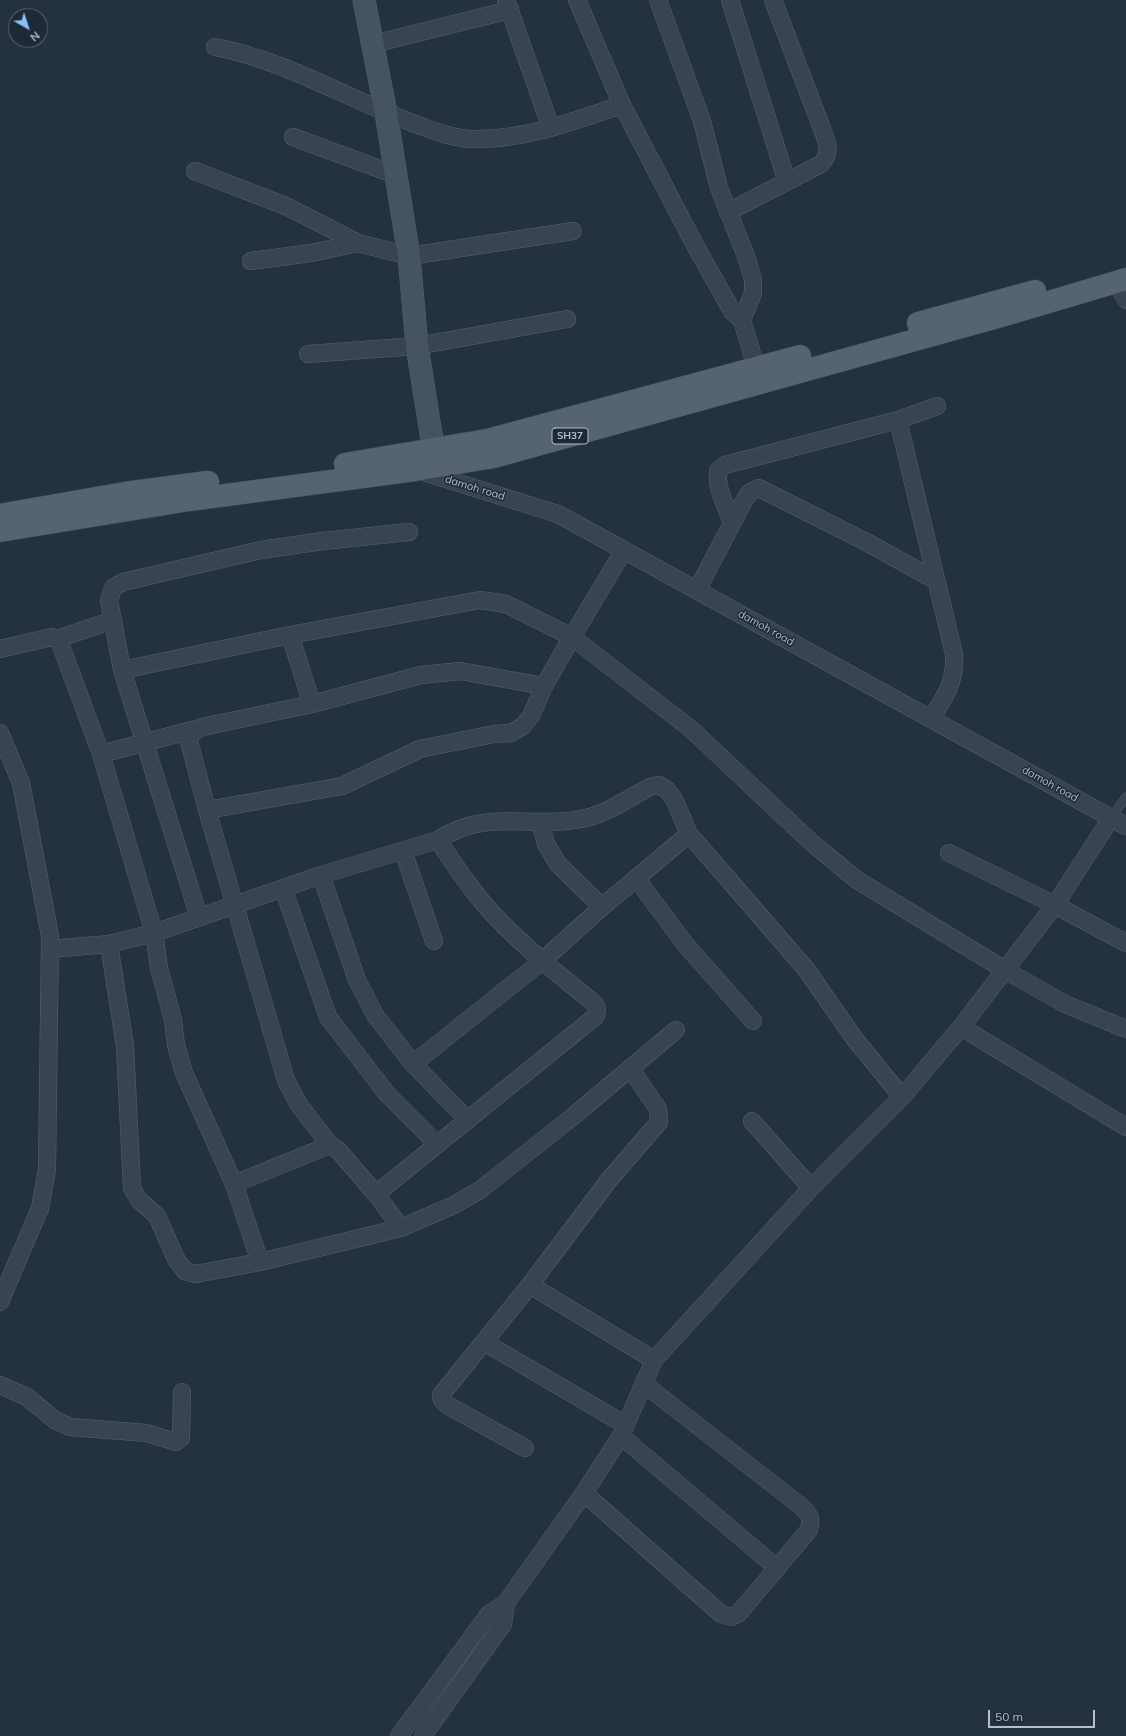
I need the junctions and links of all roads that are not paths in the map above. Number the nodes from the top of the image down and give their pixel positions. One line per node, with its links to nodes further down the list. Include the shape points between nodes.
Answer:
1 (364, 0): 7 (street)
2 (577, 0): 9 (street)
3 (658, 0): 16 (street, via 702,121 719,188)
4 (730, 0): 15 (street)
5 (773, 0): 15 (street, via 798,60 828,145 828,153 821,164)
6 (508, 5): 7 (street); 11 (street)
7 (373, 44): 10 (street)
8 (215, 47): 10 (street, via 270,61)
9 (622, 105): 11 (street); 23 (street, via 696,247 732,311)
10 (386, 113): 11 (street, via 444,134 474,139 518,136); 14 (street)
11 (551, 128)
12 (293, 137): 14 (street)
13 (195, 171): 18 (street, via 288,207)
14 (396, 175): 19 (street)
15 (788, 182): 16 (street)
16 (728, 212): 23 (street, via 753,280 753,293)
17 (573, 231): 19 (street)
18 (358, 243): 19 (street); 20 (street)
19 (409, 256): 24 (street)
20 (251, 261)
21 (1124, 281): 26 (main road, SH37); 30 (main road, SH37, via 494,457)
22 (567, 319): 24 (street)
23 (742, 320): 26 (street)
24 (418, 346): 25 (street); 30 (street)
25 (308, 354)
26 (756, 367): 30 (main road, SH37, via 487,440)
27 (937, 406): 28 (street)
28 (898, 420): 33 (street, via 725,465 718,471 717,477); 37 (street)
29 (395, 457): 30 (main road, SH37); 31 (street, damoh road); 32 (main road, SH37, via 125,493)
30 (437, 458): 31 (main road, SH37)
31 (416, 470): 34 (main road, SH37, via 189,500); 36 (street, damoh road, via 558,514)
32 (0, 515)
33 (732, 522): 37 (street, via 750,492 759,488); 38 (street)
34 (0, 531)
35 (409, 532): 39 (street, via 262,550 123,582 113,588 109,600)
36 (624, 550): 38 (street, damoh road); 41 (street)
37 (935, 580): 47 (street, via 955,665 954,678)
38 (697, 590): 47 (street, damoh road)
39 (113, 620): 42 (street); 44 (street)
40 (290, 635): 41 (street, via 480,600 506,604); 44 (street); 46 (street)
41 (572, 637): 45 (street); 73 (street, via 691,729 812,843 857,880)
42 (57, 639): 43 (street, via 52,637); 51 (street)
43 (0, 649)
44 (122, 670): 50 (street)
45 (544, 686): 46 (street, via 460,671 421,675); 53 (street, via 531,716 523,726 511,732 420,749 342,786)
46 (312, 704): 48 (street)
47 (931, 719): 55 (street, damoh road)
48 (196, 729): 50 (street); 53 (street, via 190,734 189,741)
49 (0, 732): 71 (street, via 22,784 50,936)
50 (145, 742): 51 (street); 66 (street)
51 (101, 754): 67 (street)
52 (1126, 797): 55 (lane)
53 (207, 810): 63 (street)
54 (540, 822): 56 (street, via 579,820 595,816 650,787 659,785 674,799); 57 (street, via 487,821 449,833); 65 (street, via 546,844 558,864)
55 (1119, 822): 64 (street)
56 (689, 834): 61 (street); 80 (street, via 806,969 854,1038)
57 (438, 840): 58 (street); 72 (street, via 492,914)
58 (403, 851): 60 (street); 68 (street)
59 (949, 853): 64 (street)
60 (322, 875): 62 (street); 78 (street, via 357,980 375,1016)
61 (636, 878): 65 (street); 74 (street, via 685,944)
62 (282, 888): 63 (street); 84 (street, via 328,1016 387,1094)
63 (234, 905): 66 (street); 85 (street, via 286,1080 299,1105)
64 (1055, 905): 69 (street); 73 (street)
65 (602, 907): 72 (street)
66 (199, 917): 67 (street)
67 (154, 933): 70 (street); 86 (street, via 159,968 184,1073)
68 (434, 941)
69 (1126, 943)
70 (109, 944): 71 (street); 90 (street, via 125,1046 132,1188 139,1200 157,1216 184,1271 196,1274)
71 (50, 949): 92 (street, via 47,1170 40,1208)
72 (542, 961): 78 (street); 81 (street, via 594,1003 597,1009 596,1016)
73 (1005, 970): 75 (street); 76 (street, via 1065,1004)
74 (753, 1021)
75 (961, 1027): 80 (street); 83 (street)
76 (1126, 1029)
77 (676, 1030): 79 (street)
78 (414, 1064): 81 (street)
79 (630, 1068): 89 (street, via 480,1190 454,1206); 91 (street, via 658,1109 659,1122 609,1180)
80 (902, 1097): 87 (street)
81 (468, 1120): 84 (street)
82 (752, 1121): 87 (street)
83 (1126, 1127)
84 (437, 1144): 88 (street)
85 (330, 1145): 86 (street); 88 (street, via 338,1150)
86 (234, 1184): 90 (street)
87 (811, 1188): 94 (street)
88 (376, 1194): 89 (street)
89 (401, 1228): 90 (street)
90 (260, 1262)
91 (530, 1286): 93 (street); 94 (street)
92 (0, 1302)
93 (484, 1342): 98 (street); 99 (street, via 444,1389 442,1400)
94 (654, 1360): 95 (street)
95 (644, 1384): 98 (street); 101 (street, via 808,1513 812,1521 809,1530)
96 (0, 1385): 97 (street, via 27,1397 55,1420 70,1427 140,1432 176,1442 181,1438)
97 (182, 1392)
98 (622, 1430): 100 (street); 101 (street)
99 (525, 1448)
100 (584, 1493): 101 (street, via 721,1614 731,1617 739,1613); 102 (street)
101 (777, 1568)
102 (506, 1603): 103 (street, via 488,1614); 104 (street, via 503,1624)
103 (399, 1736)
104 (423, 1736)

